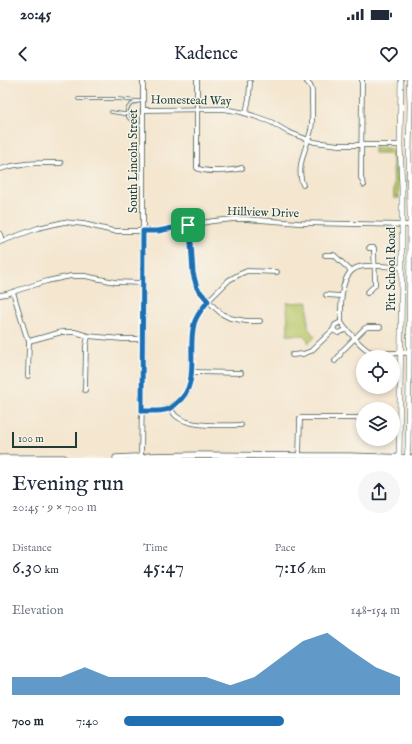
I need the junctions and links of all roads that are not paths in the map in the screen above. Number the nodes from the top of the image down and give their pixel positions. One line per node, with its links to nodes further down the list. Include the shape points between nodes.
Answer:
1 (143, 80): 9 (street, South Lincoln Street)
2 (197, 80): 12 (street)
3 (362, 80): 19 (street)
4 (401, 80): 20 (street, Pitt School Road)
5 (410, 80): 18 (street, Pitt School Road)
6 (250, 82): 15 (street)
7 (307, 82): 17 (street, via 312,90 312,118)
8 (78, 99): 10 (lane)
9 (143, 100): 10 (lane); 11 (street, South Lincoln Street)
10 (138, 101): 14 (lane, via 130,106)
11 (143, 110): 12 (street, Homestead Way); 16 (street, South Lincoln Street)
12 (197, 110): 15 (street, Homestead Way, via 224,110); 23 (street, via 197,168)
13 (111, 112): 14 (lane)
14 (127, 114): 16 (lane, via 134,123)
15 (246, 114): 17 (street, Homestead Way)
16 (143, 125): 30 (street, South Lincoln Street)
17 (308, 140): 19 (street, Homestead Way, via 329,144); 25 (street, via 301,166)
18 (411, 142): 20 (street, Homestead Way); 21 (street, Pitt School Road)
19 (361, 145): 20 (street, Homestead Way); 26 (street, via 361,178)
20 (400, 145): 21 (street, Homestead Way); 27 (street, Pitt School Road)
21 (411, 149): 28 (street, Pitt School Road)
22 (61, 163): 24 (street, via 25,163)
23 (242, 168)
24 (0, 169)
25 (303, 185)
26 (364, 185)
27 (402, 224): 28 (street, Hillview Drive); 29 (street, Hillview Drive, via 300,224 246,219); 36 (street, Pitt School Road)
28 (410, 224): 57 (street, Pitt School Road)
29 (188, 225): 30 (street, Hillview Drive); 45 (street, via 193,273 197,288)
30 (143, 231): 32 (street, Hillview Drive, via 112,230 64,222); 39 (street, South Lincoln Street)
31 (0, 234): 32 (street)
32 (1, 241)
33 (369, 248): 35 (street, via 374,248)
34 (325, 255): 37 (street, via 334,255)
35 (375, 266): 36 (street); 37 (street, via 360,267); 41 (street, via 375,285)
36 (402, 267): 56 (street, Pitt School Road)
37 (351, 271): 44 (street)
38 (277, 272): 45 (street, via 247,271 229,280)
39 (143, 282): 40 (street, via 115,282 71,276 47,280); 53 (street, South Lincoln Street)
40 (13, 292): 43 (street); 54 (street)
41 (367, 293)
42 (326, 294): 44 (street)
43 (0, 295)
44 (341, 296): 47 (street)
45 (208, 301): 46 (street, via 230,318); 60 (street, via 194,324)
46 (260, 322)
47 (340, 322): 49 (street); 50 (street)
48 (380, 327): 52 (street, via 367,327)
49 (333, 330): 50 (street); 58 (street, via 311,351)
50 (346, 330): 52 (street)
51 (88, 336): 53 (street); 54 (street, via 62,332); 63 (street)
52 (355, 338): 55 (street); 59 (street)
53 (143, 339): 65 (street, South Lincoln Street)
54 (29, 341): 62 (street)
55 (368, 350)
56 (401, 352): 57 (street); 73 (street, Pitt School Road)
57 (409, 353): 74 (street, Pitt School Road)
58 (292, 355)
59 (335, 361)
60 (192, 372): 61 (street); 64 (street, via 186,394)
61 (241, 373)
62 (28, 376)
63 (85, 390)
64 (170, 408): 65 (street); 67 (street, via 176,416 194,424)
65 (142, 411): 72 (street, South Lincoln Street)
66 (356, 418): 68 (street, via 300,418)
67 (241, 425)
68 (299, 457): 72 (main road, via 200,455); 73 (main road)
69 (0, 458): 70 (main road)
70 (64, 458)
71 (116, 458): 72 (main road)
72 (141, 458)
73 (399, 458): 74 (main road)
74 (406, 458): 75 (main road)
75 (412, 458)

